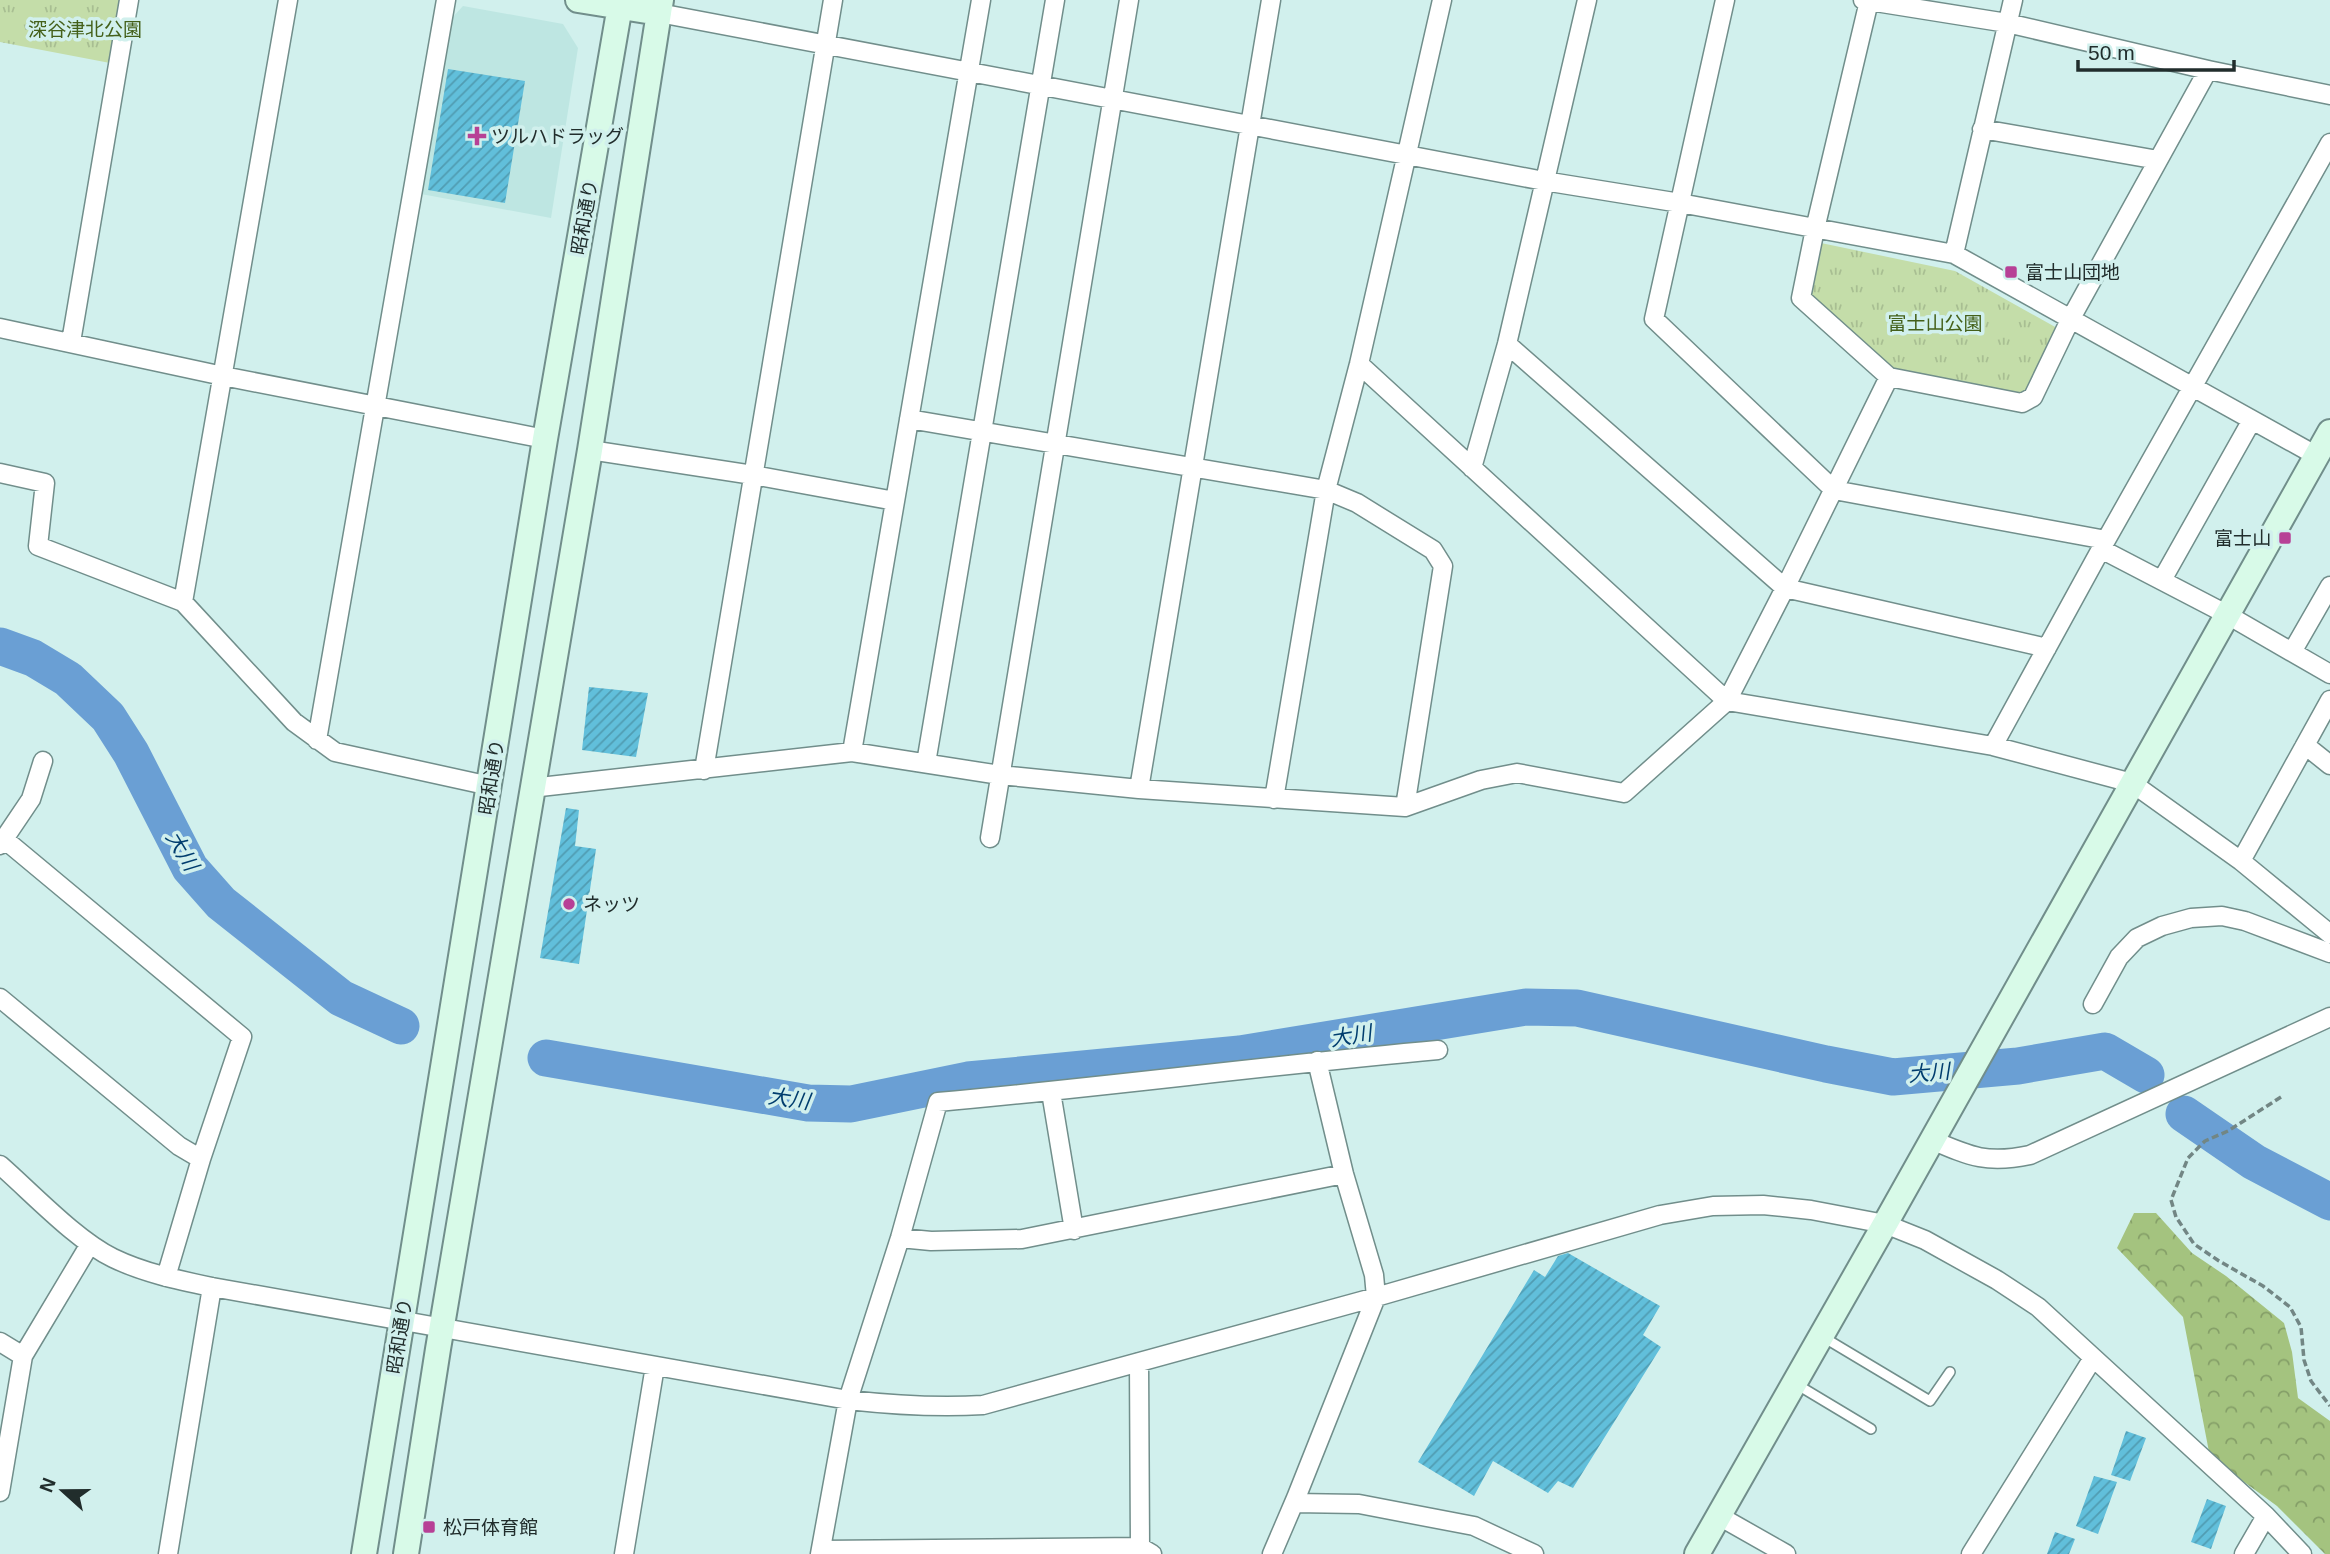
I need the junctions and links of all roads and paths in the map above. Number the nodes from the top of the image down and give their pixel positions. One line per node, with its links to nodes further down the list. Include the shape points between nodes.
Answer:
1 (129, 0): 35 (street)
2 (288, 0): 38 (street)
3 (446, 0): 41 (street)
4 (578, 0): 15 (street)
5 (833, 0): 18 (street)
6 (981, 0): 20 (street)
7 (1055, 0): 21 (street)
8 (1129, 0): 23 (street)
9 (1270, 0): 24 (street)
10 (1442, 0): 27 (street)
11 (1587, 0): 29 (street)
12 (1726, 0): 30 (street)
13 (2012, 0): 17 (street)
14 (1866, 1): 17 (street); 31 (street)
15 (621, 4): 16 (street); 46 (street, 昭和通り)
16 (660, 7): 18 (street); 48 (street, 昭和通り)
17 (2007, 23): 19 (street); 25 (street)
18 (825, 46): 20 (street); 53 (street)
19 (2208, 70): 22 (street); 28 (street)
20 (969, 72): 21 (street); 42 (street)
21 (1040, 85): 23 (street); 44 (street)
22 (2330, 94)
23 (1112, 99): 24 (street); 47 (street)
24 (1250, 124): 27 (street); 50 (street)
25 (1982, 129): 28 (street); 32 (street)
26 (2330, 143): 40 (street)
27 (1408, 153): 29 (street); 37 (street)
28 (2158, 160): 33 (street)
29 (1544, 181): 30 (street); 36 (street)
30 (1680, 203): 31 (street); 55 (street, via 1654,319)
31 (1815, 229): 32 (street); 39 (street, via 1801,298)
32 (1954, 254): 33 (street)
33 (2070, 320): 39 (street, via 2033,397 2022,403); 40 (street)
34 (0, 328): 35 (street)
35 (71, 342): 38 (street)
36 (1507, 344): 51 (street); 60 (street)
37 (1359, 363): 51 (street); 54 (street)
38 (223, 376): 41 (street); 61 (street)
39 (1889, 377): 55 (street)
40 (2192, 388): 43 (street); 57 (street)
41 (376, 406): 46 (street); 68 (street)
42 (909, 419): 44 (street); 56 (street)
43 (2252, 420): 49 (street); 58 (street)
44 (982, 431): 47 (street); 73 (street)
45 (2330, 432): 49 (street)
46 (545, 439): 78 (street, 昭和通り)
47 (1057, 443): 50 (street); 76 (street)
48 (590, 450): 53 (street); 79 (street, 昭和通り)
49 (2323, 460): 62 (street)
50 (1191, 466): 54 (street); 80 (street)
51 (1472, 468): 67 (street)
52 (0, 473): 61 (street, via 45,483 38,546)
53 (753, 475): 56 (street); 75 (street)
54 (1326, 490): 81 (street); 82 (street, via 1357,503 1433,550 1443,566)
55 (1834, 490): 57 (street); 60 (street)
56 (895, 501): 71 (street)
57 (2103, 544): 58 (street); 63 (street)
58 (2162, 580): 62 (street)
59 (2330, 586): 64 (street)
60 (1785, 588): 63 (street); 67 (street)
61 (183, 602): 68 (street, via 294,722)
62 (2226, 614): 64 (street); 77 (street)
63 (2047, 648): 70 (street)
64 (2292, 652): 65 (street)
65 (2330, 674)
66 (2330, 700): 69 (street)
67 (1727, 701): 70 (street); 82 (street, via 1624,793 1517,773 1481,780)
68 (317, 740): 78 (street, via 335,752)
69 (2305, 745): 74 (street); 85 (street)
70 (1993, 746): 77 (street)
71 (852, 752): 73 (street); 75 (street)
72 (44, 761): 84 (street, via 31,799)
73 (926, 763): 76 (street)
74 (2330, 765)
75 (704, 770): 79 (street)
76 (1000, 775): 80 (street); 83 (street)
77 (2132, 783): 85 (street); 95 (street)
78 (490, 786): 106 (street, 昭和通り)
79 (531, 788): 107 (street, 昭和通り)
80 (1139, 789): 81 (street)
81 (1273, 799): 82 (street)
82 (1405, 807)
83 (990, 838)
84 (2, 842): 96 (street, via 242,1037)
85 (2241, 861): 86 (street)
86 (2330, 934)
87 (2330, 953): 89 (street, via 2222,916 2191,918 2137,938 2119,957)
88 (0, 998): 96 (street, via 179,1146)
89 (2093, 1004)
90 (2330, 1017): 95 (street, via 2030,1155 1983,1159)
91 (1438, 1050): 92 (street)
92 (1317, 1060): 93 (street); 98 (street)
93 (1051, 1092): 100 (street); 101 (street, via 939,1102)
94 (2281, 1097): 117 (path, via 2205,1141 2188,1158 2171,1200 2194,1244 2290,1307 2301,1327 2311,1381)
95 (1932, 1140): 99 (street)
96 (201, 1159): 103 (street)
97 (0, 1165): 102 (street)
98 (1345, 1174): 100 (street); 105 (street)
99 (1885, 1224): 105 (street, via 1775,1206 1713,1206 1660,1215); 108 (street); 111 (street, via 1925,1240 1997,1280 2038,1307)
100 (1073, 1230): 101 (street, via 1022,1239)
101 (900, 1238): 116 (street)
102 (90, 1244): 103 (street); 110 (street)
103 (166, 1277): 104 (street)
104 (212, 1287): 106 (street); 126 (street)
105 (1376, 1297): 112 (street); 121 (street)
106 (401, 1320): 107 (street); 127 (street, 昭和通り)
107 (442, 1327): 113 (street); 128 (street, 昭和通り)
108 (1821, 1336): 114 (lane, via 1930,1401); 115 (street)
109 (0, 1342): 110 (street)
110 (23, 1356): 119 (street)
111 (2093, 1359): 123 (street); 134 (street)
112 (1139, 1362): 116 (street, via 983,1405 904,1406); 124 (street)
113 (655, 1366): 116 (street); 129 (street)
114 (1950, 1372)
115 (1794, 1383): 118 (lane); 122 (street)
116 (848, 1400): 125 (street)
117 (2330, 1406)
118 (1871, 1429)
119 (4, 1436): 120 (street)
120 (0, 1492)
121 (1294, 1503): 130 (street); 131 (street, via 1359,1504 1474,1527)
122 (1719, 1516): 132 (street); 133 (street)
123 (2266, 1516): 135 (street); 136 (street)
124 (1146, 1550): 125 (street)
125 (820, 1552)
126 (168, 1554)
127 (364, 1554)
128 (406, 1554)
129 (624, 1554)
130 (1272, 1554)
131 (1534, 1554)
132 (1697, 1554)
133 (1786, 1554)
134 (1971, 1554)
135 (2244, 1554)
136 (2302, 1554)

